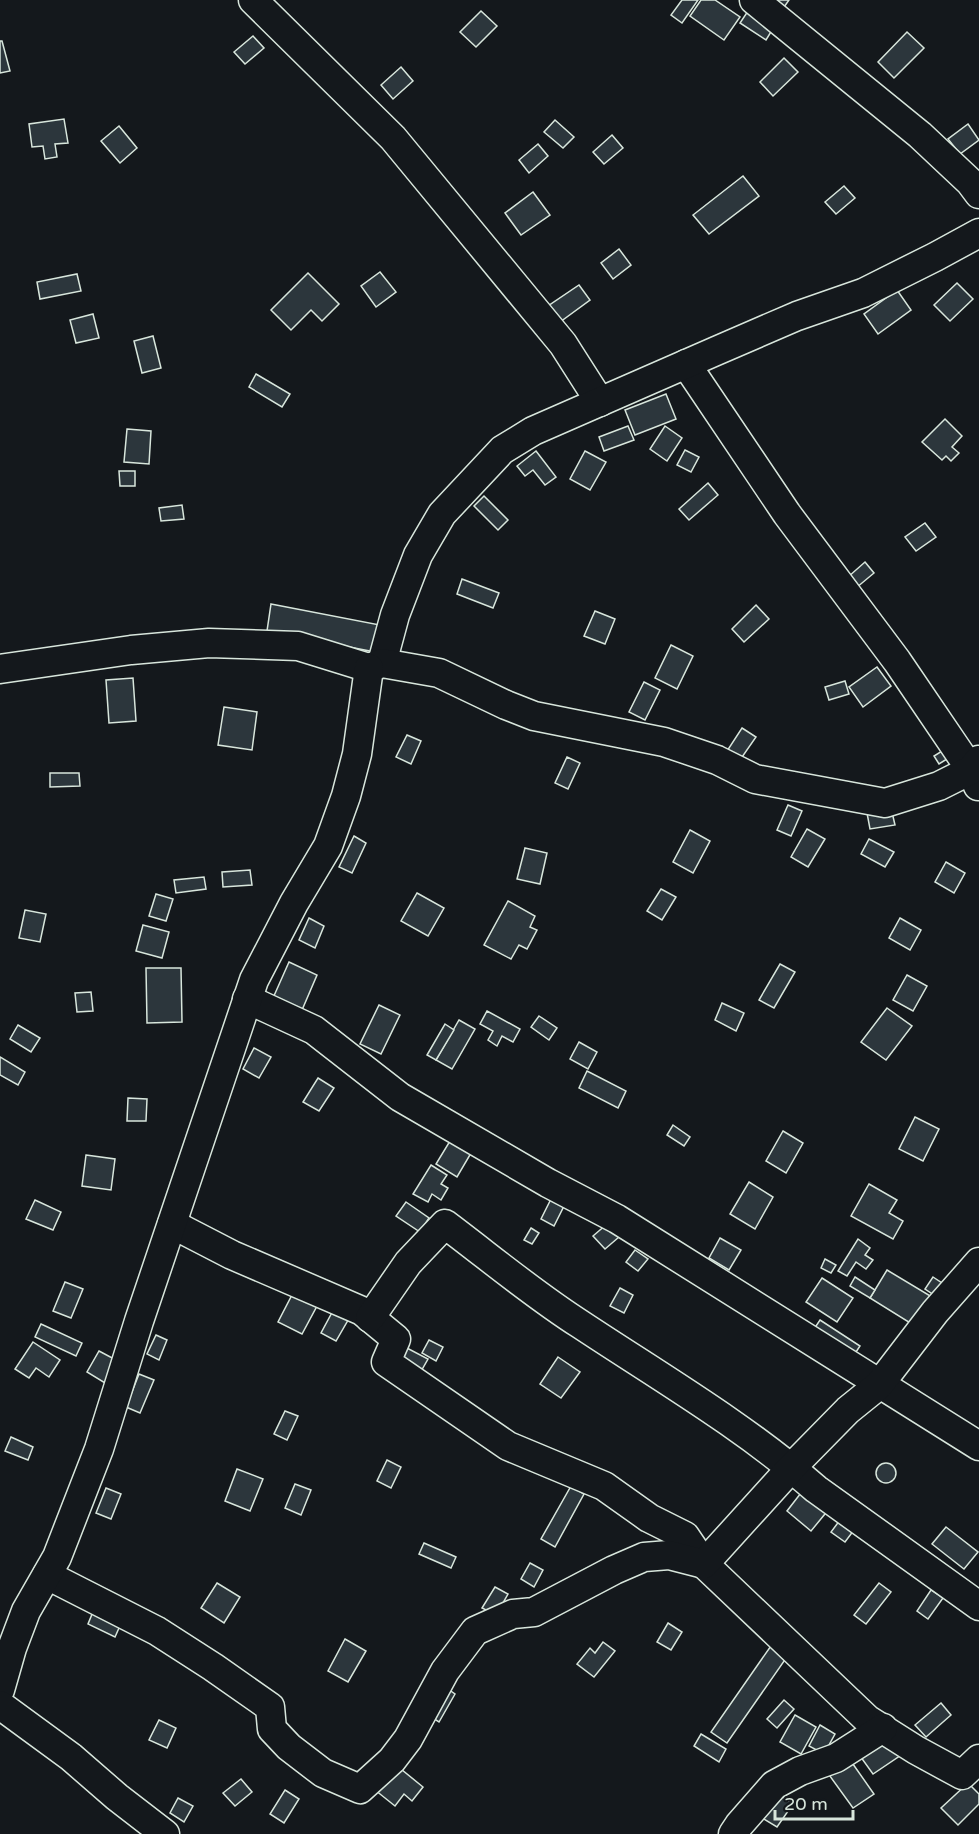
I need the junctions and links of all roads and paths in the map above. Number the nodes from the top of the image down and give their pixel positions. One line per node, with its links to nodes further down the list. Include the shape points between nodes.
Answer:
1 (254, 0): 6 (street, via 393,138 563,344)
2 (754, 0): 3 (street, via 911,128)
3 (979, 194)
4 (979, 233): 5 (street, via 863,294 797,316)
5 (686, 364): 6 (street); 9 (street, via 787,514)
6 (600, 402): 7 (street, via 533,431 502,450 442,514 418,555)
7 (375, 665): 8 (street, via 298,646 209,643); 9 (street, via 439,673 534,716 664,742 717,760 755,779 885,803); 10 (street, via 357,754 328,846 294,903)
8 (0, 669)
9 (976, 773)
10 (247, 999): 11 (street); 14 (street, via 314,1030 400,1096 617,1220)
11 (172, 1224): 13 (street); 18 (street, via 99,1449)
12 (979, 1262): 14 (street)
13 (370, 1318): 16 (street, via 408,1263 445,1224 578,1323 677,1386); 17 (street, via 396,1339 386,1362 508,1446 604,1486 649,1518 685,1536)
14 (879, 1385): 15 (street); 16 (street, via 848,1410)
15 (979, 1446)
16 (792, 1467): 17 (street); 19 (street, via 816,1489)
17 (704, 1564): 18 (street, via 669,1555 644,1557 534,1612 513,1614 475,1631 445,1671 408,1739 392,1760 360,1789 323,1773 289,1747 272,1729 270,1707 213,1667 157,1631); 22 (street, via 858,1711)
18 (47, 1575): 20 (street, via 26,1611)
19 (978, 1604)
20 (0, 1690)
21 (0, 1705): 24 (street)
22 (883, 1728): 23 (street, via 962,1775); 25 (street, via 836,1758 774,1785)
23 (979, 1759)
24 (165, 1834)
25 (733, 1834)

